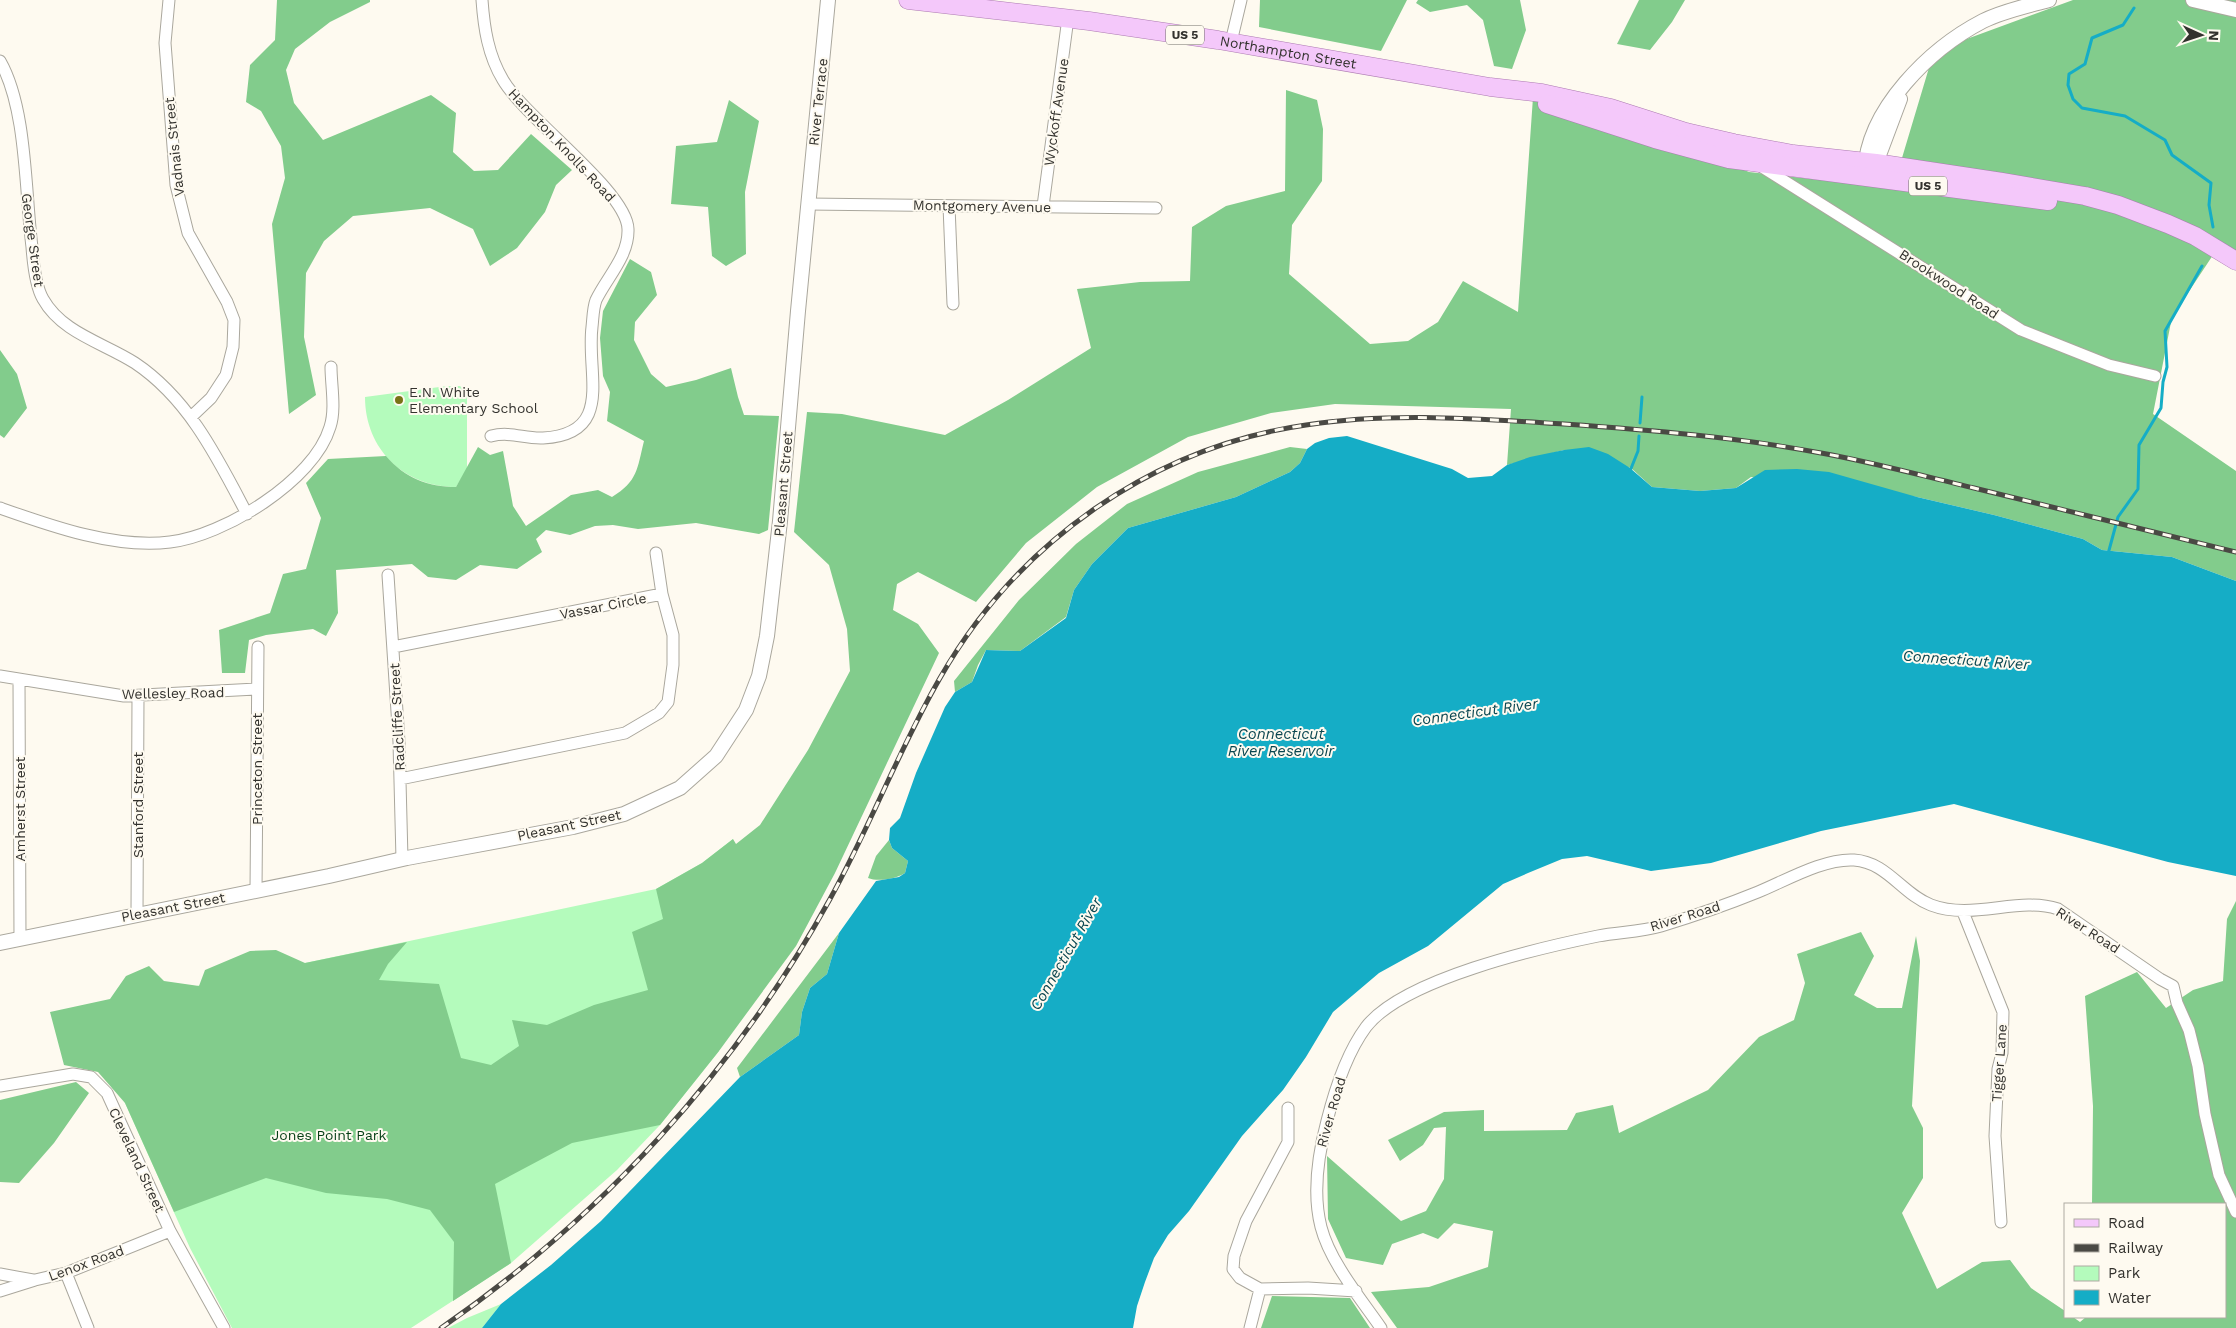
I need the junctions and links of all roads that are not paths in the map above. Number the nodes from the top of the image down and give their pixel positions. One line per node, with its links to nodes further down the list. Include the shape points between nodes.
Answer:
1 (169, 0): 23 (street, Vadnais Street, via 166,42 176,185 188,233 234,320 226,375 211,398)
2 (482, 0): 24 (street, Hampton Knolls Road, via 487,44 503,80 526,110 615,200 628,226 627,244 596,302 590,342 592,404 586,423 565,435 541,438 504,433)
3 (828, 0): 15 (street, River Terrace)
4 (908, 0): 9 (main road, Northampton Street / US 5)
5 (1241, 0): 10 (street)
6 (2049, 0): 14 (street, via 1984,20 1951,40 1913,75)
7 (2193, 0): 8 (street)
8 (2236, 10)
9 (1068, 18): 10 (main road, Northampton Street / US 5); 17 (street, Wyckoff Avenue)
10 (1232, 42): 12 (main road, Northampton Street / US 5)
11 (0, 61): 23 (street, George Street, via 18,113 34,262 42,298 64,324 136,364)
12 (1490, 87): 13 (main road, US 5, via 1694,150); 14 (main road, US 5, via 1579,100 1686,132)
13 (1756, 163): 14 (main road, US 5); 22 (street, Brookwood Road, via 2022,330 2109,365)
14 (1869, 168): 19 (main road, US 5, via 2142,214 2185,232)
15 (808, 204): 16 (street, Montgomery Avenue); 37 (street, Pleasant Street, via 774,585 767,636 746,710 716,756 680,788 624,814 573,827)
16 (949, 206): 17 (street, Montgomery Avenue); 20 (street)
17 (1043, 206): 18 (street, Montgomery Avenue)
18 (1156, 208)
19 (2236, 261)
20 (953, 304)
21 (331, 367): 26 (street, via 331,425 325,442 307,465)
22 (2155, 376)
23 (191, 417): 26 (street, George Street, via 214,451)
24 (491, 436)
25 (0, 508): 26 (street, via 79,533 128,542 170,542 208,533)
26 (247, 514)
27 (656, 553): 29 (street)
28 (388, 575): 31 (street, Radcliffe Street)
29 (662, 594): 31 (street, Vassar Circle); 36 (street, Vassar Circle, via 673,635 674,665 668,702 660,713 625,732)
30 (258, 647): 34 (street, Princeton Street)
31 (393, 647): 36 (street, Radcliffe Street)
32 (0, 676): 33 (street, Wellesley Road)
33 (19, 679): 35 (street, Wellesley Road); 41 (street, Amherst Street)
34 (257, 689): 35 (street, Wellesley Road); 38 (street, Princeton Street)
35 (138, 696): 40 (street, Stanford Street)
36 (400, 779): 37 (street, Radcliffe Street)
37 (402, 859): 38 (street, Pleasant Street)
38 (256, 891): 40 (street, Pleasant Street)
39 (1964, 912): 45 (street, River Road, via 2045,905 2058,909 2173,986 2198,1066 2219,1175); 46 (street, Tigger Lane, via 2003,1012 1995,1136); 53 (street, River Road, via 1931,906 1883,869 1851,860 1816,866 1757,892 1658,927 1601,935 1474,968 1421,988 1390,1005 1367,1026 1348,1058 1319,1149 1316,1188 1321,1228 1341,1270)
40 (137, 914): 41 (street, Pleasant Street)
41 (20, 939): 42 (street, Pleasant Street)
42 (0, 943)
43 (0, 1086): 47 (street, Cleveland Street, via 73,1074 91,1076 107,1093)
44 (1288, 1108): 51 (street, via 1288,1142 1246,1221 1234,1256 1234,1269 1240,1278)
45 (2236, 1212)
46 (2002, 1222)
47 (170, 1231): 48 (street, Lenox Road); 55 (street, Cleveland Street)
48 (66, 1273): 50 (street, Lenox Road); 54 (street)
49 (0, 1274): 50 (street)
50 (35, 1280): 52 (street, Lenox Road)
51 (1260, 1289): 53 (street); 56 (street)
52 (0, 1292)
53 (1356, 1292): 57 (street, River Road)
54 (88, 1328)
55 (224, 1328)
56 (1250, 1328)
57 (1381, 1328)

